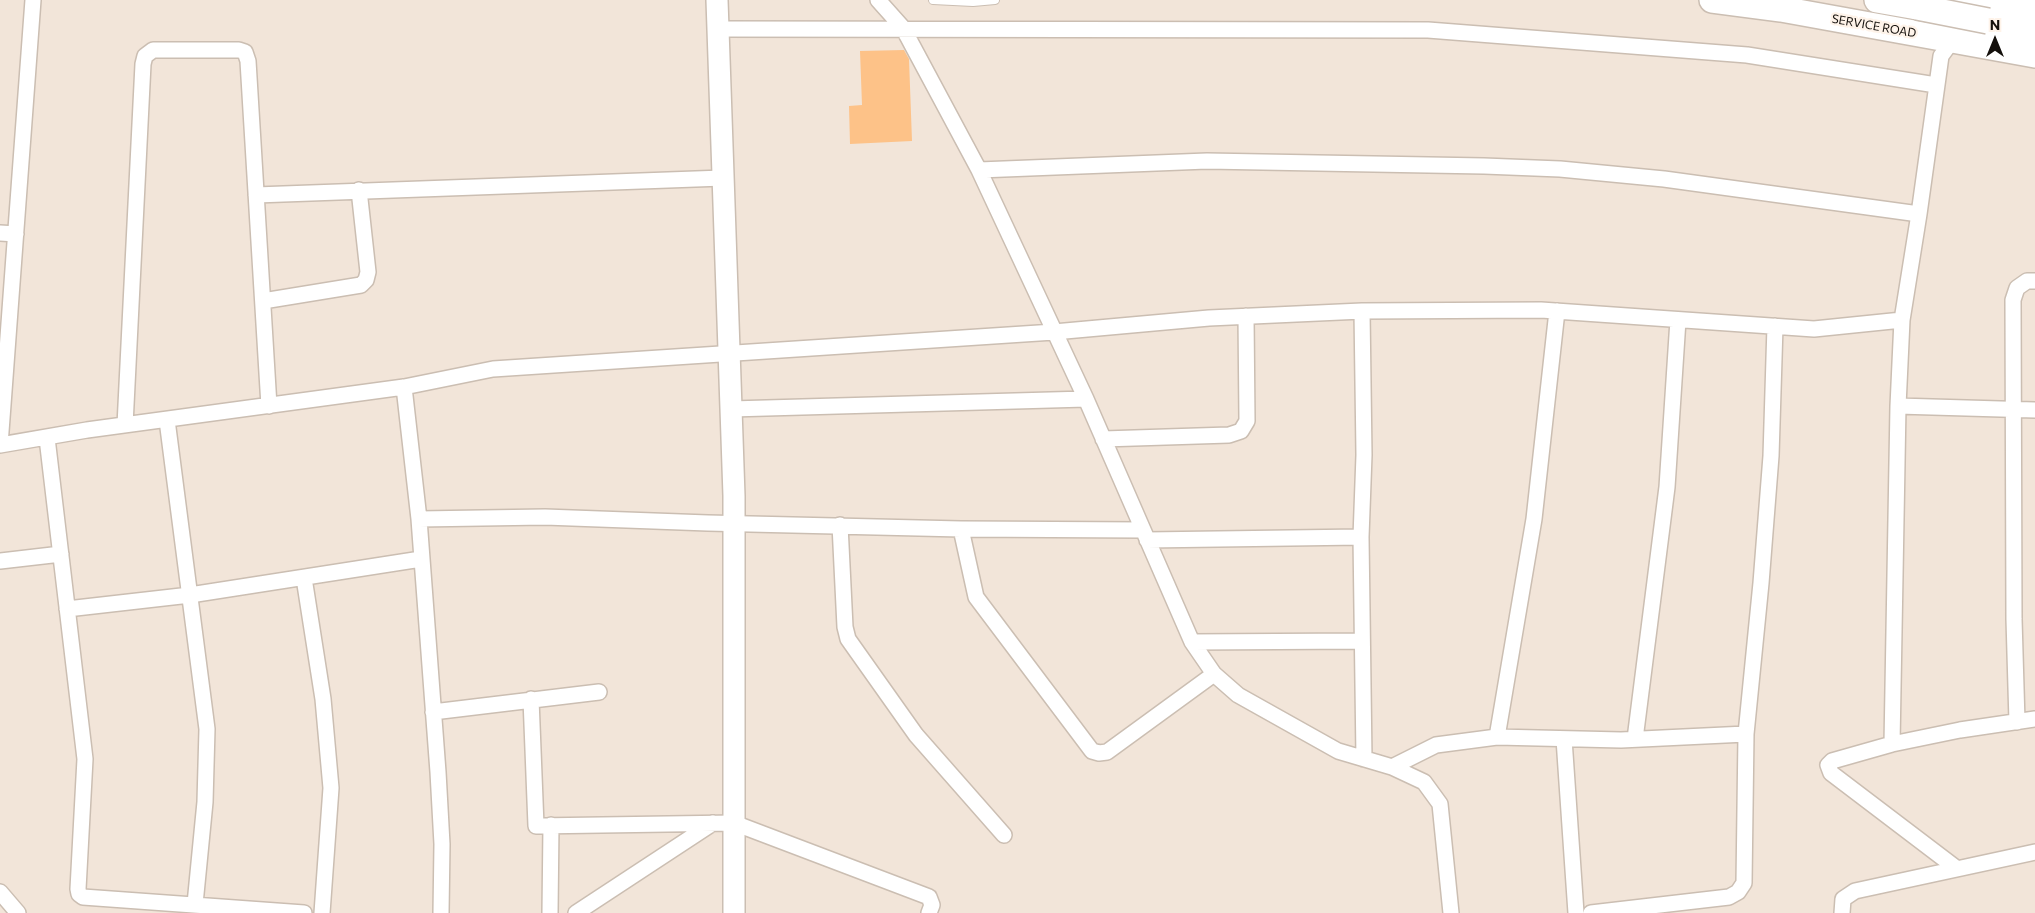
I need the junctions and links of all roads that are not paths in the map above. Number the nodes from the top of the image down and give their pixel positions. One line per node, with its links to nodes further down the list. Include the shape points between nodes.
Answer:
1 (34, 0): 24 (street)
2 (717, 0): 13 (main road)
3 (878, 0): 12 (street)
4 (933, 0): 5 (lane)
5 (995, 0)
6 (1712, 0): 15 (highway, SERVICE ROAD, via 1781,9)
7 (1877, 0): 9 (highway)
8 (1959, 0): 15 (street)
9 (1928, 4): 10 (highway, bridge); 15 (street)
10 (1985, 8): 11 (highway); 14 (highway)
11 (2035, 10)
12 (903, 28): 13 (street); 17 (street, via 1428,30 1747,55); 18 (street)
13 (718, 29): 19 (main road)
14 (2035, 31)
15 (1942, 45): 16 (highway, SERVICE ROAD); 17 (street)
16 (2035, 55)
17 (1936, 85): 22 (street)
18 (979, 170): 22 (street, via 1208,161 1560,169 1664,179); 33 (street)
19 (723, 178): 20 (street); 34 (main road)
20 (359, 190): 21 (street); 26 (street, via 368,272 366,280 361,284)
21 (256, 195): 26 (street); 44 (street, via 245,52 153,50 143,64)
22 (1919, 214): 31 (street)
23 (0, 233): 24 (street)
24 (16, 234): 35 (street)
25 (2035, 281): 41 (street, via 2027,281 2017,288 2013,300)
26 (263, 301): 38 (street)
27 (1362, 310): 28 (street); 29 (street); 53 (street, via 1364,455)
28 (1557, 311): 30 (street); 69 (street, via 1534,519)
29 (1246, 316): 33 (street); 46 (street, via 1247,421 1240,431 1229,435)
30 (1678, 320): 32 (street); 71 (street, via 1667,487)
31 (1902, 320): 32 (street, via 1814,329); 39 (street)
32 (1775, 326): 68 (street, via 1771,456)
33 (1054, 332): 34 (street); 37 (street)
34 (729, 352): 36 (street, via 493,369); 40 (main road)
35 (3, 360): 47 (street)
36 (404, 387): 38 (street); 48 (street)
37 (1086, 399): 40 (street); 46 (street)
38 (269, 406): 43 (street)
39 (1898, 406): 41 (street); 72 (street)
40 (731, 409): 49 (main road)
41 (2013, 409): 42 (street); 67 (street)
42 (2035, 410)
43 (167, 420): 44 (street); 58 (street)
44 (125, 425): 45 (street)
45 (48, 438): 47 (street); 54 (street)
46 (1103, 439): 52 (street)
47 (0, 445)
48 (419, 519): 49 (street, via 545,517); 55 (street)
49 (734, 524): 50 (street); 75 (main road)
50 (840, 525): 51 (street); 77 (street, via 848,639 916,735)
51 (961, 529): 52 (street); 62 (street, via 976,597 1092,751 1107,752)
52 (1145, 535): 53 (street); 61 (street)
53 (1361, 537): 60 (street)
54 (61, 554): 56 (street); 59 (street)
55 (421, 560): 57 (street); 65 (street)
56 (0, 561)
57 (304, 578): 58 (street); 84 (street, via 323,699 331,788)
58 (190, 595): 59 (street); 81 (street, via 207,729 205,802)
59 (67, 609): 81 (street, via 85,759 79,894 83,897)
60 (1362, 641): 61 (street); 73 (street)
61 (1192, 642): 62 (street)
62 (1214, 674): 73 (street, via 1238,695 1338,751)
63 (599, 692): 64 (street)
64 (532, 699): 65 (street); 76 (street, via 536,826)
65 (433, 712): 85 (street, via 442,844)
66 (2035, 719): 67 (street)
67 (2017, 722): 72 (street)
68 (1746, 734): 71 (street); 92 (street, via 1745,872 1744,883 1738,892 1729,897)
69 (1497, 737): 70 (street); 74 (street, via 1436,745)
70 (1564, 738): 71 (street); 91 (street)
71 (1635, 739)
72 (1892, 744): 79 (street, via 1832,760 1828,765 1831,773)
73 (1364, 759): 74 (street)
74 (1392, 767): 90 (street, via 1424,782 1440,804)
75 (723, 823): 76 (street); 87 (street); 88 (main road); 89 (street, via 929,897 932,905)
76 (551, 825): 86 (street)
77 (1004, 835)
78 (2035, 852): 79 (street)
79 (1956, 868): 93 (street, via 1855,891 1844,899)
80 (1, 897): 82 (street)
81 (196, 904): 83 (street)
82 (18, 913)
83 (304, 913)
84 (322, 913)
85 (441, 913)
86 (550, 913)
87 (576, 913)
88 (734, 913)
89 (929, 913)
90 (1451, 913)
91 (1576, 913)
92 (1591, 913)
93 (1842, 913)

